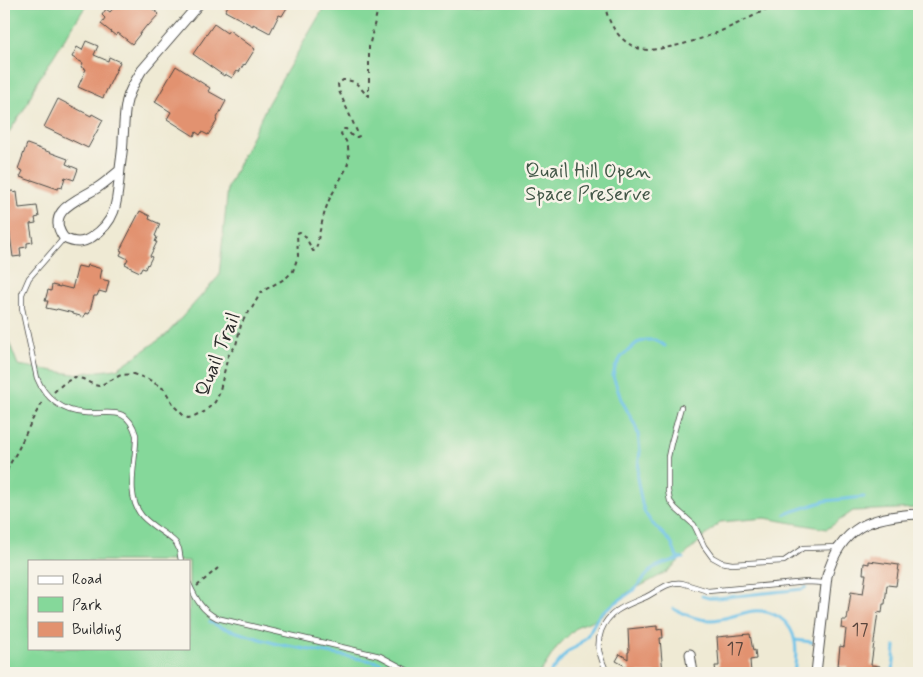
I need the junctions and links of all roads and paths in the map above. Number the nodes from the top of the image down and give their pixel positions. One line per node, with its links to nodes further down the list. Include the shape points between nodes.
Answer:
1 (199, 4): 5 (street, via 135,82 127,102)
2 (379, 4): 7 (path, Quail Trail, via 370,44 369,96 353,81 343,80 338,84 359,136 353,136 346,129 341,130 349,158 325,211 317,248 313,251 304,236 297,233 298,252 293,271 261,292 245,317 213,404 199,415 184,416 164,389 130,374 121,374 99,386 74,377)
3 (605, 4): 4 (path, via 615,31 644,50 694,41)
4 (776, 4)
5 (119, 171): 6 (street, via 61,212 58,228); 6 (street, via 116,205 110,220 100,232 84,242)
6 (64, 238): 7 (lane, via 28,278 22,294 35,372)
7 (48, 396): 9 (path, Quail Trail, via 34,414); 12 (lane, via 75,412 114,412 130,421 136,435 132,491 135,504 143,517 176,543)
8 (681, 407): 11 (lane, via 668,457 670,501 694,525 712,557 732,564 784,561 806,547)
9 (4, 478)
10 (919, 514): 11 (street, via 875,520 860,527)
11 (839, 547): 14 (street)
12 (181, 560)
13 (218, 568): 16 (path)
14 (826, 583): 19 (lane, via 708,591 678,582 668,584 619,609 603,625 598,643); 21 (street)
15 (190, 586): 18 (lane, via 201,606 217,618 380,656)
16 (197, 586)
17 (690, 654): 20 (street)
18 (412, 673)
19 (607, 673)
20 (693, 673)
21 (816, 673)

